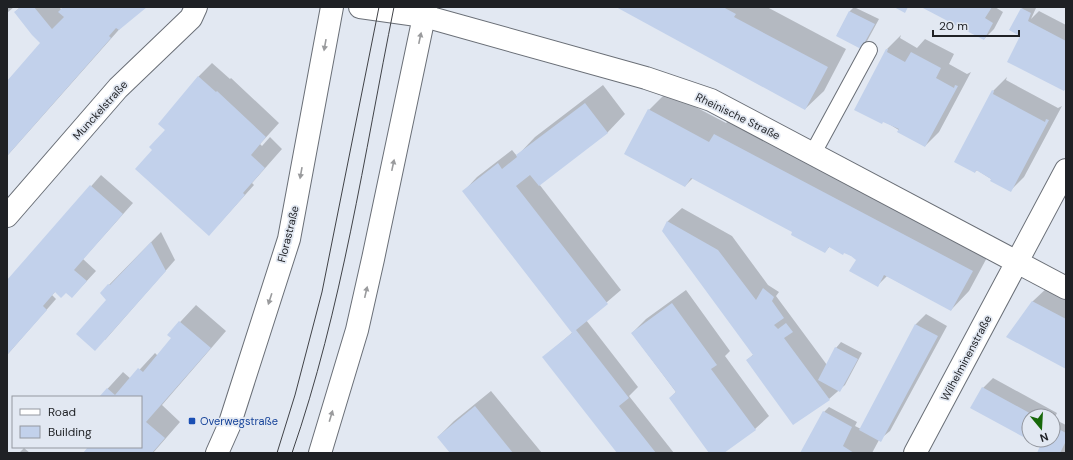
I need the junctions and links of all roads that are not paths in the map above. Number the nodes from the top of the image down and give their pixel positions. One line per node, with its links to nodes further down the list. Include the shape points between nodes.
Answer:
1 (196, 7): 8 (street, Munckelstraße, via 191,18 118,88)
2 (332, 7): 11 (street, Florastraße, one-way to 11, via 289,238 229,426)
3 (360, 7): 4 (street, Rheinische Straße)
4 (425, 12): 6 (street, Rheinische Straße, via 712,100); 12 (street, one-way to 4, via 360,316)
5 (869, 50): 6 (lane)
6 (813, 153): 9 (street, Rheinische Straße)
7 (1066, 170): 9 (street, Wilhelminenstraße)
8 (7, 216)
9 (1016, 262): 10 (street, Rheinische Straße); 13 (street, Wilhelminenstraße)
10 (1066, 288)
11 (217, 453)
12 (320, 453)
13 (915, 453)

